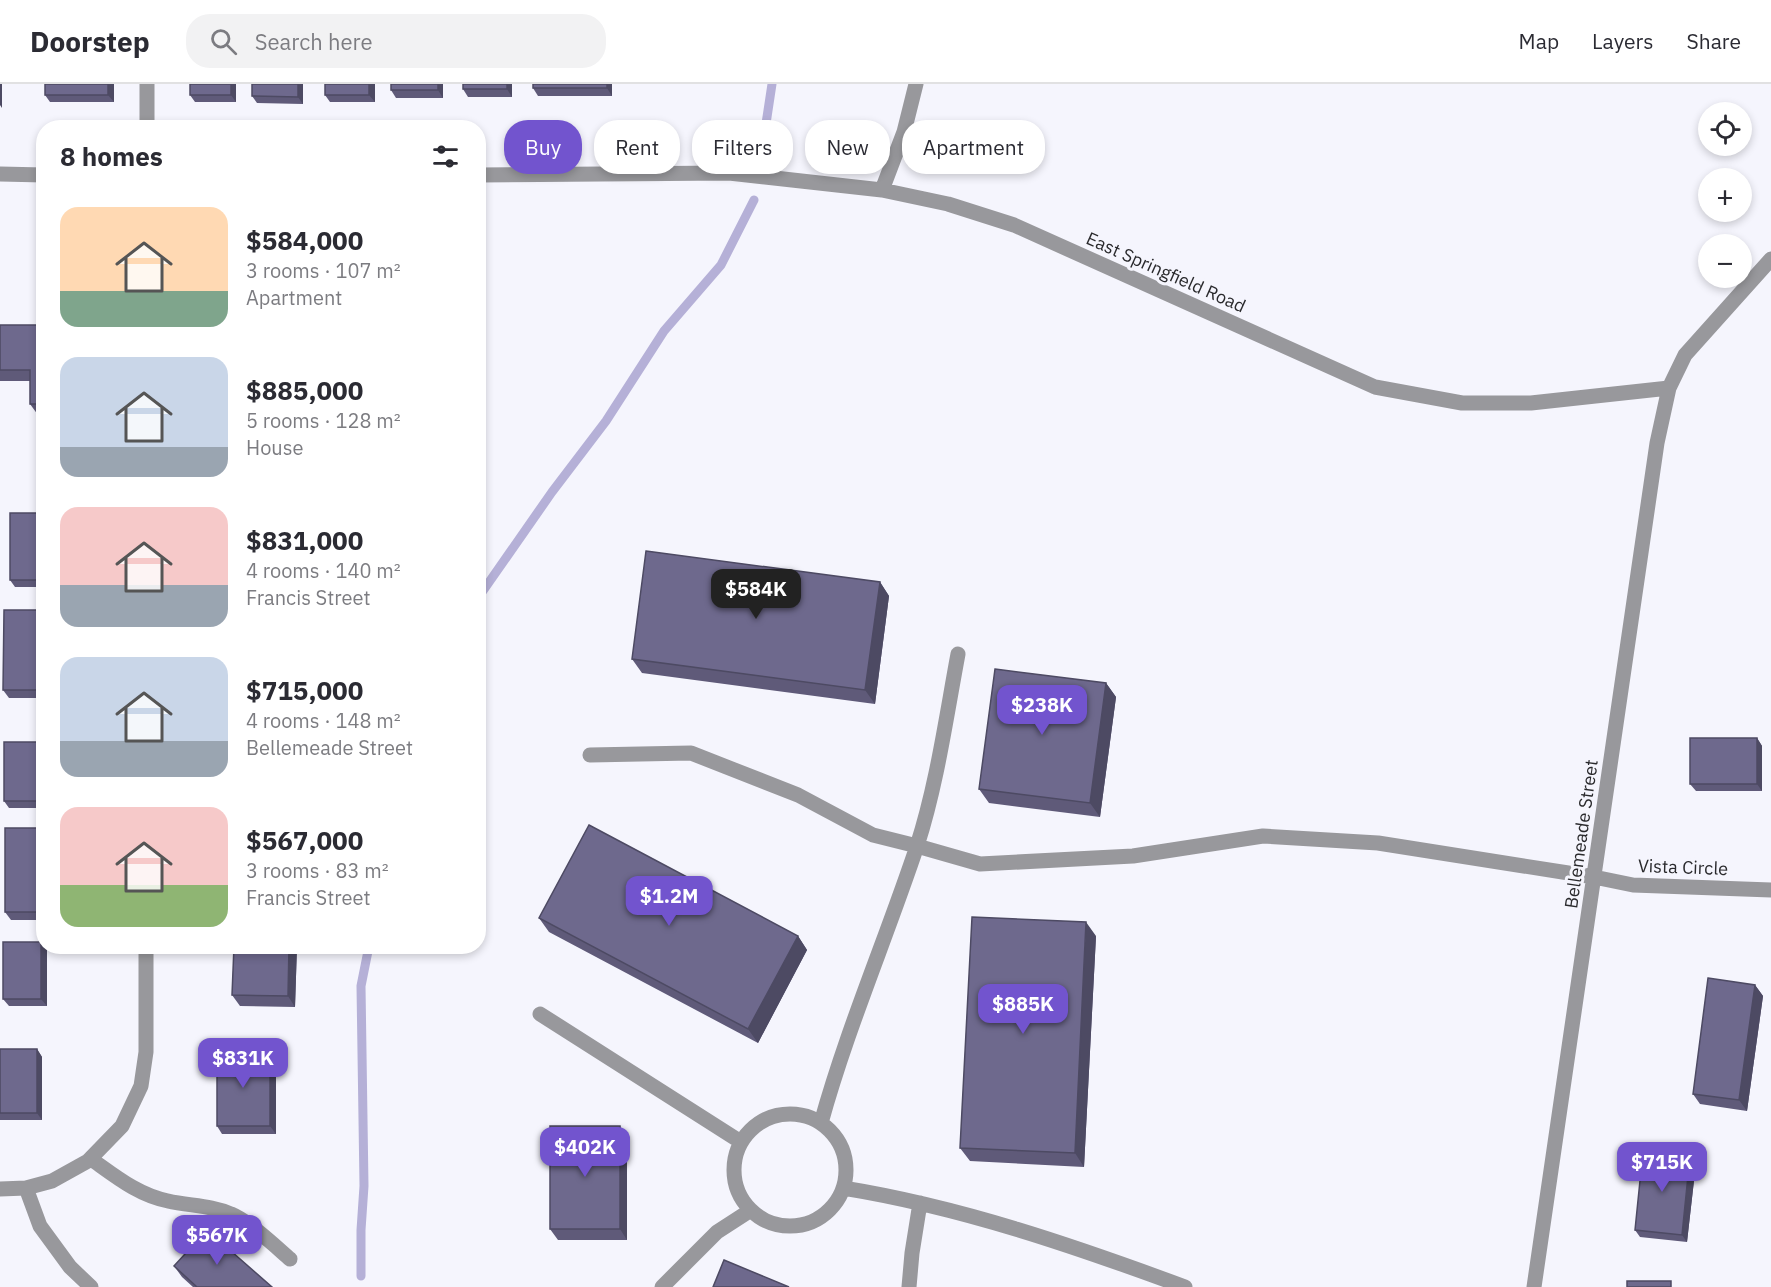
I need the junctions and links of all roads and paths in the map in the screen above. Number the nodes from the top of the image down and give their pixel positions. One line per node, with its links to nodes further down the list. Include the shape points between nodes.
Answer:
1 (147, 84): 3 (street)
2 (916, 84): 7 (street, via 904,132)
3 (147, 120)
4 (0, 174): 5 (street)
5 (36, 175)
6 (486, 175): 7 (street, East Springfield Road, via 729,174)
7 (882, 190): 9 (street, East Springfield Road, via 948,204 1014,225 1375,387 1462,403 1531,404)
8 (1771, 259): 9 (street, via 1685,355)
9 (1669, 388): 13 (street, Bellemeade Street, via 1657,443)
10 (958, 654): 12 (street, via 933,789)
11 (590, 755): 12 (street, Vista Circle, via 691,753 798,795 873,835)
12 (917, 846): 13 (street, Vista Circle, via 980,864 1133,856 1263,836 1378,843); 17 (street, via 835,1072)
13 (1594, 877): 14 (street, Vista Circle, via 1634,885); 30 (street, Bellemeade Street)
14 (1771, 890)
15 (146, 954): 19 (street, via 146,1052 141,1086 122,1126)
16 (540, 1014): 18 (street)
17 (821, 1123): 18 (street, via 804,1115 786,1113 767,1118); 21 (street, via 835,1135 844,1152)
18 (741, 1142): 24 (street, via 734,1160 734,1178 740,1196)
19 (91, 1159): 20 (street, via 52,1181); 25 (street, via 134,1189 166,1201 233,1214)
20 (26, 1188): 22 (street); 26 (street, via 40,1226 70,1267)
21 (843, 1188): 23 (street); 24 (street, via 834,1205 803,1225 784,1226 766,1221)
22 (0, 1189)
23 (920, 1203): 28 (street); 29 (street, via 1089,1251)
24 (751, 1210): 27 (street, via 717,1232)
25 (290, 1259)
26 (91, 1287)
27 (662, 1287)
28 (909, 1287)
29 (1185, 1287)
30 (1534, 1287)

